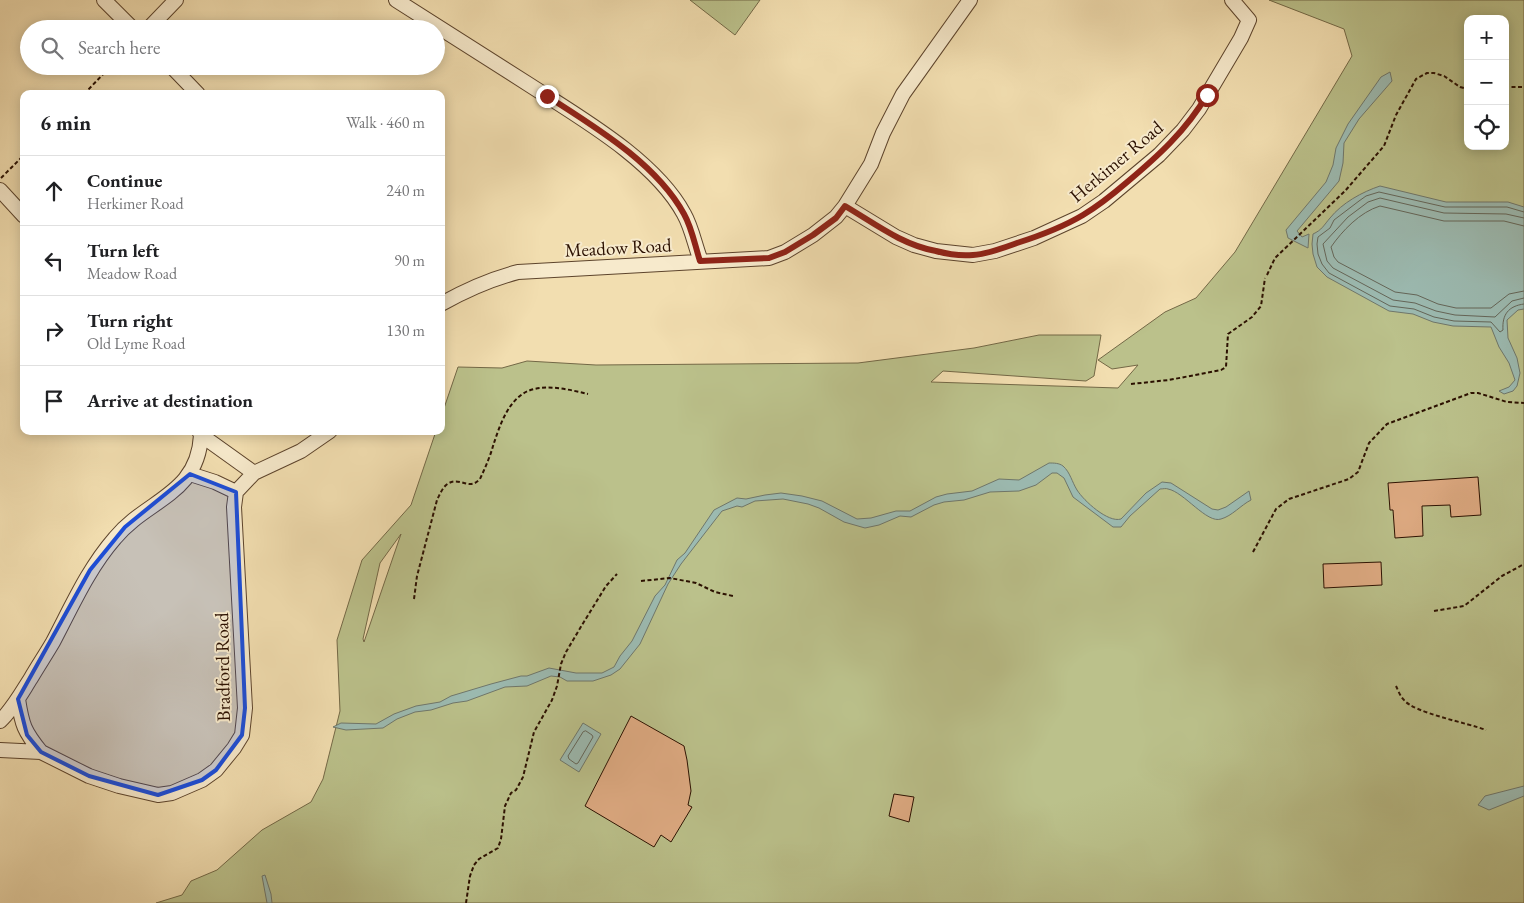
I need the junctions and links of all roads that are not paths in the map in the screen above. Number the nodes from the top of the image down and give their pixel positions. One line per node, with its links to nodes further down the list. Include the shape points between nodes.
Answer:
1 (104, 0): 6 (street)
2 (176, 0): 7 (street)
3 (396, 0): 8 (street)
4 (970, 0): 13 (street, Meadow Road, via 903,94 871,164)
5 (1232, 0): 13 (street, Herkimer Road, via 1250,20 1199,109 1159,155 1082,216 1026,240 973,255 936,252 914,245 896,238)
6 (124, 20)
7 (157, 20)
8 (427, 20)
9 (445, 31): 15 (street, via 564,107 648,168 685,215)
10 (179, 75): 11 (street)
11 (194, 90)
12 (0, 190): 14 (street)
13 (845, 206): 15 (street, Meadow Road, via 836,218 785,252 769,258)
14 (20, 212)
15 (700, 261): 16 (street, Meadow Road, via 518,272 493,279)
16 (445, 302)
17 (200, 435): 21 (street, via 200,450)
18 (203, 435): 20 (street)
19 (324, 435): 20 (street, via 301,452)
20 (254, 473): 22 (street)
21 (190, 474): 22 (street); 23 (street, via 114,538 90,570 52,644)
22 (236, 492): 26 (street, Bradford Road, via 234,507 245,708 242,734 234,748 216,770 202,780 172,793 158,795 97,778)
23 (18, 698): 24 (street); 26 (street, Bradford Road, via 27,735)
24 (0, 721)
25 (0, 750): 26 (street, Bradford Road)
26 (42, 752)

